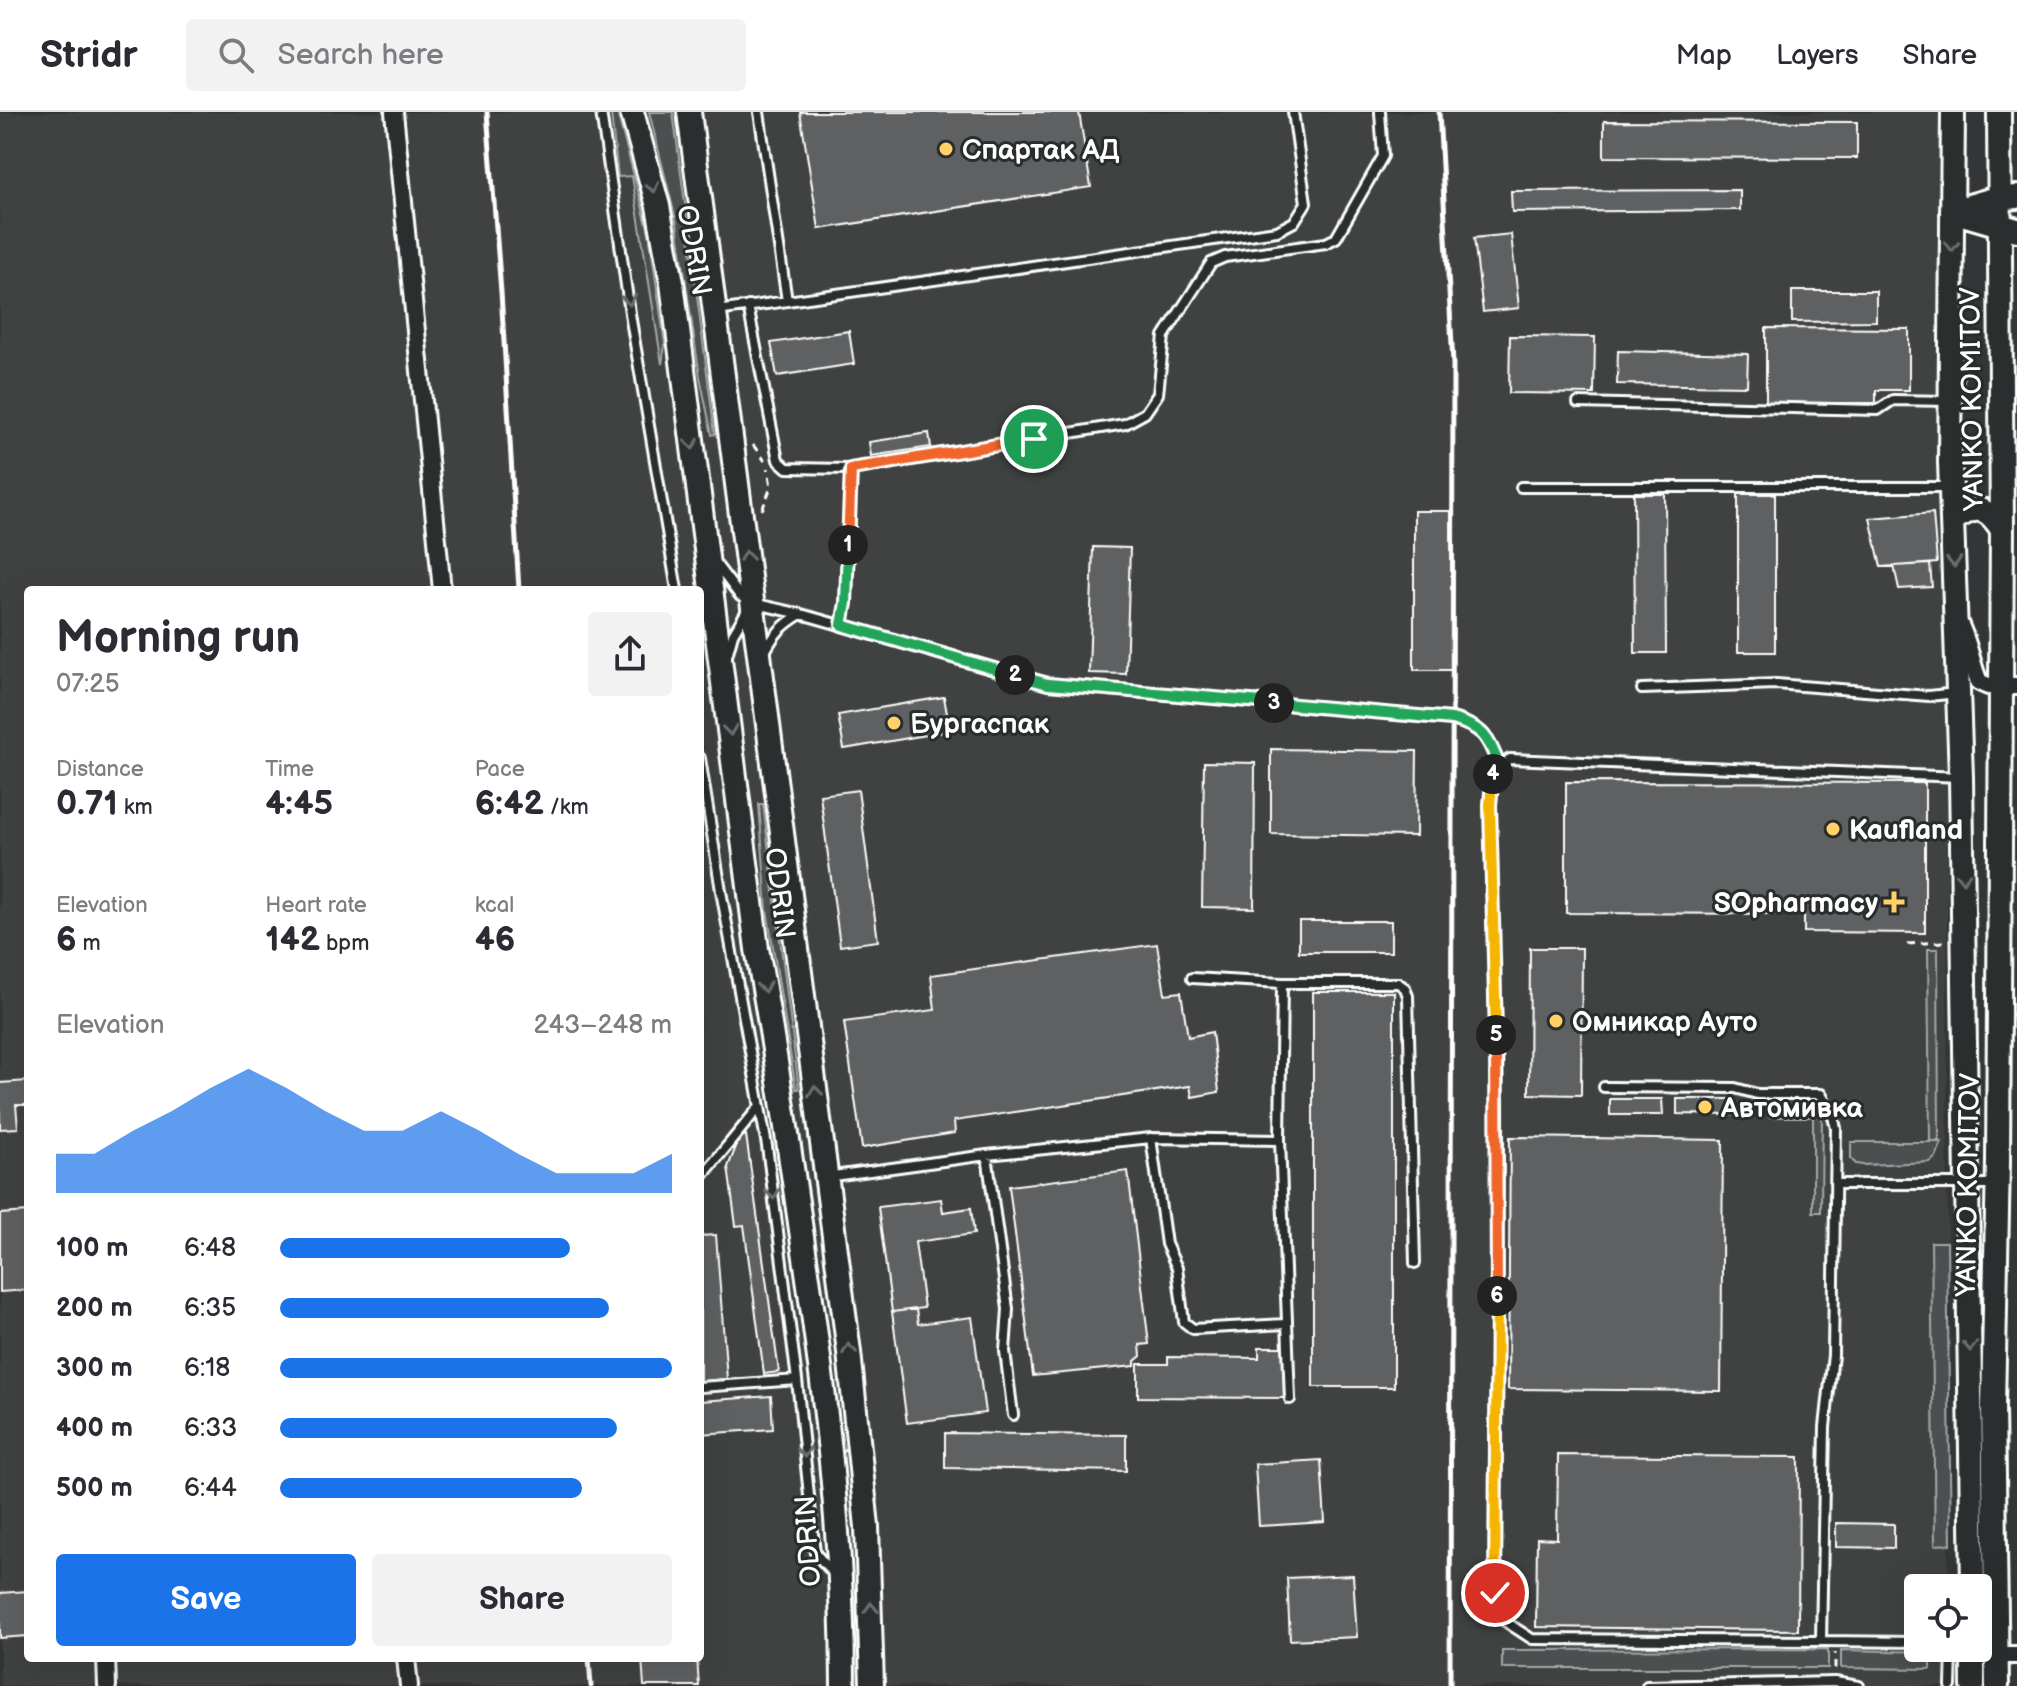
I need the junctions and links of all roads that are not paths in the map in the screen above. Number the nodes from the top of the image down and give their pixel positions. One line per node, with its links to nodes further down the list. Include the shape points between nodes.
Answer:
1 (394, 112): 27 (street)
2 (601, 112): 28 (lane, one-way to 28)
3 (632, 112): 26 (main road, ODRIN, one-way to 26, via 672,283)
4 (689, 112): 18 (main road, ODRIN)
5 (759, 112): 16 (lane)
6 (1293, 112): 16 (lane, via 1306,203 1294,222 1277,231)
7 (1380, 112): 21 (lane, via 1383,156 1336,238 1211,263 1164,336 1158,394 1145,413 1125,424)
8 (1953, 112): 12 (main road, YANKO KOMITOV)
9 (2000, 123): 10 (main road); 11 (main road, YANKO KOMITOV)
10 (2017, 163)
11 (2009, 198): 12 (main road); 13 (main road, YANKO KOMITOV)
12 (1952, 211): 13 (main road); 19 (main road, YANKO KOMITOV, one-way to 19)
13 (2008, 228): 15 (main road, YANKO KOMITOV)
14 (2017, 266): 15 (main road)
15 (1999, 293): 25 (main road, YANKO KOMITOV)
16 (787, 301): 17 (lane)
17 (748, 306): 18 (lane); 21 (lane, via 781,466)
18 (715, 311): 29 (main road, ODRIN, one-way to 18)
19 (1950, 401): 20 (lane, via 1893,400 1878,410); 23 (main road, YANKO KOMITOV)
20 (1578, 403)
21 (851, 469): 32 (lane)
22 (1521, 487): 23 (lane)
23 (1951, 487): 24 (main road, YANKO KOMITOV)
24 (1953, 520): 25 (main road, via 1966,511 1985,511); 31 (main road, YANKO KOMITOV, one-way to 31)
25 (2002, 530): 35 (main road, YANKO KOMITOV)
26 (706, 551): 29 (lane); 34 (main road, ODRIN)
27 (442, 586)
28 (676, 586)
29 (752, 603): 30 (lane); 33 (main road, ODRIN); 34 (lane, via 733,634)
30 (801, 614): 32 (lane); 33 (lane, via 773,635)
31 (1957, 619): 35 (street, YANKO KOMITOV, via 1979,682); 37 (main road, YANKO KOMITOV)
32 (842, 625): 38 (lane, via 1048,684 1452,719 1486,735)
33 (761, 662): 50 (main road, ODRIN, one-way to 33)
34 (723, 675): 43 (main road, ODRIN, one-way to 43, via 757,949)
35 (2009, 686): 53 (main road, YANKO KOMITOV)
36 (1642, 689): 37 (lane, via 1776,684 1929,696)
37 (1959, 693): 39 (main road, YANKO KOMITOV)
38 (1499, 765): 39 (lane, via 1510,759); 62 (lane, via 1492,776 1490,805 1498,1106 1495,1593 1506,1622 1532,1639)
39 (1961, 777): 52 (main road, YANKO KOMITOV, one-way to 52)
40 (704, 783): 45 (lane)
41 (1192, 978): 42 (lane)
42 (1282, 983): 47 (lane); 54 (lane, via 1398,983 1405,988)
43 (774, 1041): 50 (main road, via 787,1069 802,1156); 61 (main road, ODRIN, via 828,1429)
44 (1604, 1087): 51 (lane, via 1821,1094 1836,1128)
45 (760, 1106): 49 (lane); 56 (lane, one-way to 56)
46 (1151, 1138): 47 (lane); 48 (lane); 55 (lane, via 1184,1322 1193,1329)
47 (1280, 1140): 55 (lane)
48 (987, 1155): 50 (lane); 59 (lane, via 1008,1309 1005,1351)
49 (704, 1174)
50 (825, 1177): 72 (main road, ODRIN, one-way to 50, via 860,1450)
51 (1835, 1184): 52 (lane); 62 (lane)
52 (1968, 1184): 53 (lane); 60 (main road, YANKO KOMITOV, one-way to 60)
53 (1998, 1184): 64 (main road, YANKO KOMITOV, via 1993,1406)
54 (1415, 1263)
55 (1286, 1324): 58 (lane)
56 (797, 1380): 57 (lane); 61 (lane, one-way to 61, via 815,1553)
57 (704, 1387)
58 (1290, 1399)
59 (1013, 1415)
60 (1973, 1574)
61 (840, 1581): 71 (main road, ODRIN)
62 (1821, 1641): 63 (lane)
63 (1904, 1642)
64 (2007, 1655): 77 (main road, YANKO KOMITOV)
65 (106, 1662): 69 (street)
66 (406, 1662): 70 (street)
67 (1952, 1662): 75 (lane)
68 (1973, 1662): 76 (main road)
69 (107, 1686)
70 (409, 1686)
71 (843, 1686)
72 (872, 1686)
73 (1647, 1686): 74 (lane)
74 (1859, 1686)
75 (1951, 1686)
76 (1973, 1686)
77 (1997, 1686)

